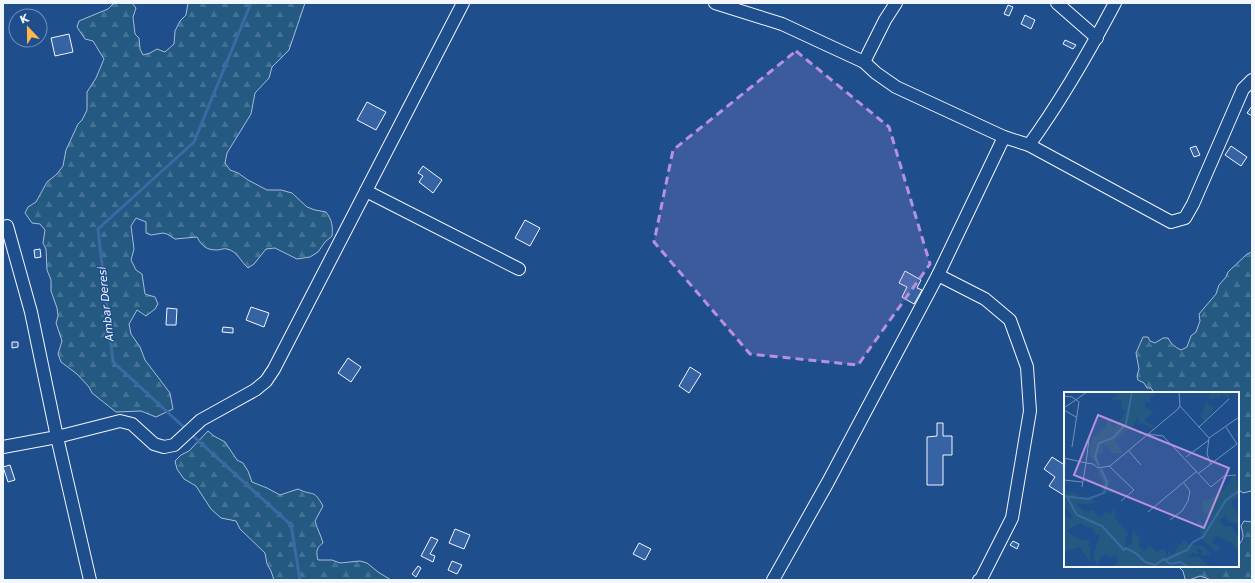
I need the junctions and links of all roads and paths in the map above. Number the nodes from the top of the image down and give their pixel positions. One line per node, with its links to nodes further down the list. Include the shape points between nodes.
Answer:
1 (463, 3): 11 (street)
2 (715, 3): 7 (street, via 782,24)
3 (896, 3): 7 (street)
4 (1057, 3): 6 (street)
5 (1114, 3): 6 (street)
6 (1097, 38): 10 (street, via 1050,117)
7 (864, 62): 9 (street, via 896,87)
8 (1252, 80): 10 (street, via 1243,89 1185,218 1171,222)
9 (1004, 137): 10 (street); 14 (street)
10 (1029, 145)
11 (366, 191): 13 (street); 15 (street, via 266,381 201,420 174,444 164,447 154,444 132,424 120,421)
12 (6, 226): 15 (street, via 31,312)
13 (519, 269)
14 (938, 275): 18 (street); 19 (street, via 984,299 1010,320 1027,367 1030,411 1012,518)
15 (57, 437): 16 (street); 17 (street)
16 (3, 447)
17 (90, 580)
18 (774, 580)
19 (979, 580)

